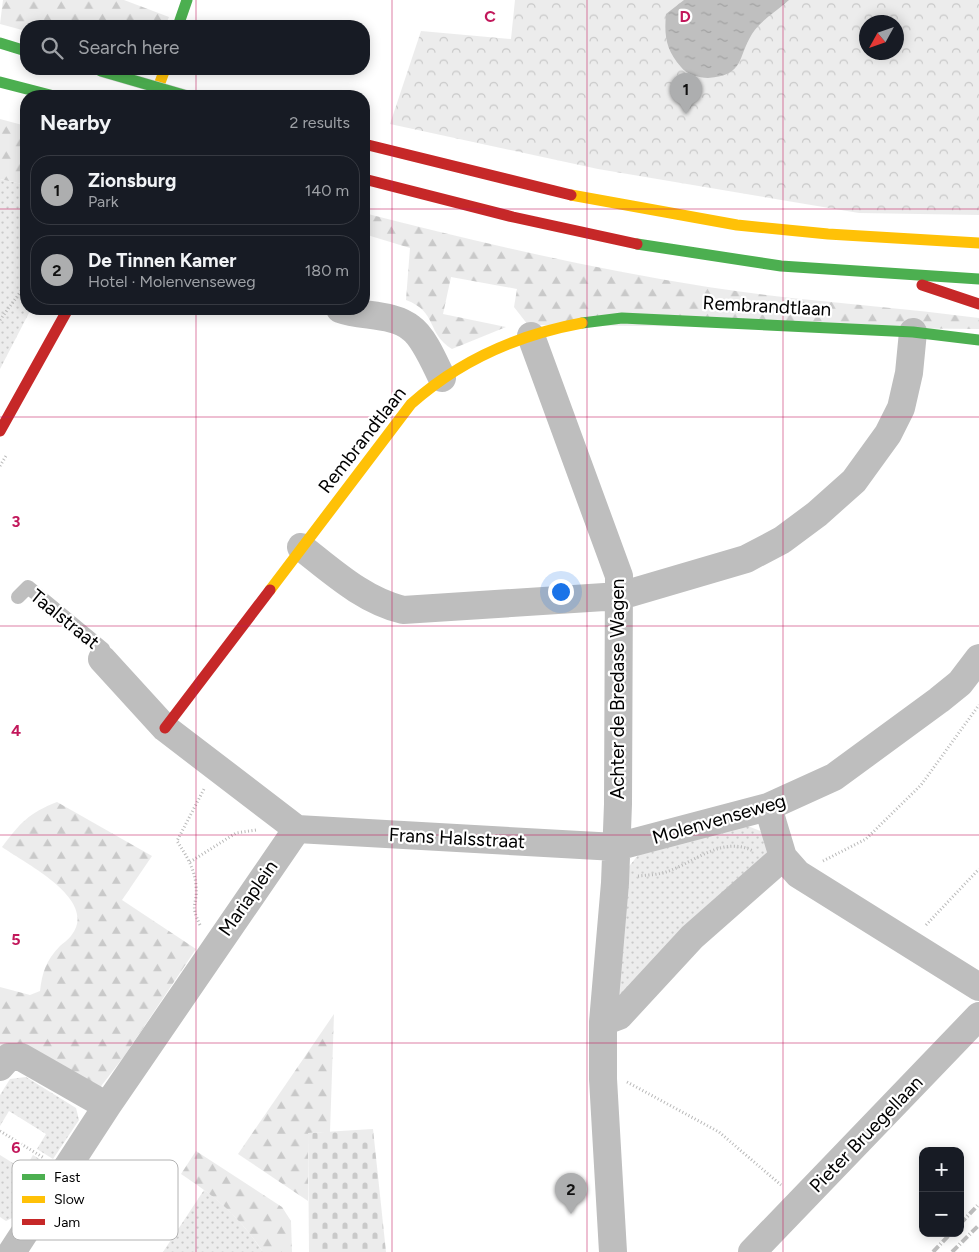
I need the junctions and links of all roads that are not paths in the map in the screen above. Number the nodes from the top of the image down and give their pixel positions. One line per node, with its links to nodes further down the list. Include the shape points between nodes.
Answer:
1 (187, 0): 2 (main road)
2 (180, 20)
3 (0, 43): 4 (main road)
4 (20, 48)
5 (114, 75): 10 (main road, bridge)
6 (162, 75): 9 (main road)
7 (0, 82): 8 (main road)
8 (31, 90)
9 (157, 90)
10 (166, 90)
11 (370, 146): 13 (main road, via 480,175 663,214 833,235)
12 (370, 181): 14 (main road, via 567,230 664,249)
13 (979, 243)
14 (893, 276): 15 (main road); 16 (main road)
15 (979, 279)
16 (979, 304)
17 (65, 315): 23 (main road)
18 (370, 315): 22 (street, via 399,321 412,328)
19 (913, 332): 20 (main road, Rembrandtlaan, via 622,318 587,321); 21 (main road, Rembrandtlaan); 25 (street, via 909,373 900,408 888,434 854,481 782,540 746,559)
20 (531, 336): 22 (main road, Rembrandtlaan, via 471,360); 25 (street, Achter de Bredase Wagen, via 619,576)
21 (979, 340)
22 (442, 378): 24 (main road, Rembrandtlaan, via 411,404)
23 (0, 431)
24 (301, 547): 25 (street, via 359,592 385,606 403,610); 29 (main road, Rembrandtlaan)
25 (620, 596): 32 (street, Achter de Bredase Wagen)
26 (18, 597): 28 (lane, Taalstraat, via 28,587 104,649)
27 (979, 658): 30 (street, Molenvenseweg, via 960,682 939,700 834,777)
28 (102, 659): 29 (street, Taalstraat)
29 (165, 728): 31 (street)
30 (768, 807): 32 (street, Molenvenseweg); 33 (street)
31 (297, 828): 32 (street, Frans Halsstraat); 38 (street, Mariaplein)
32 (616, 861): 36 (street)
33 (784, 866): 34 (street); 36 (street, via 692,937 619,1016)
34 (979, 987)
35 (979, 1016): 41 (street, Pieter Bruegellaan)
36 (603, 1022): 40 (street)
37 (0, 1067): 38 (street, via 9,1057 21,1057)
38 (106, 1106): 39 (street, Mariaplein)
39 (71, 1160)
40 (613, 1252)
41 (752, 1252)

